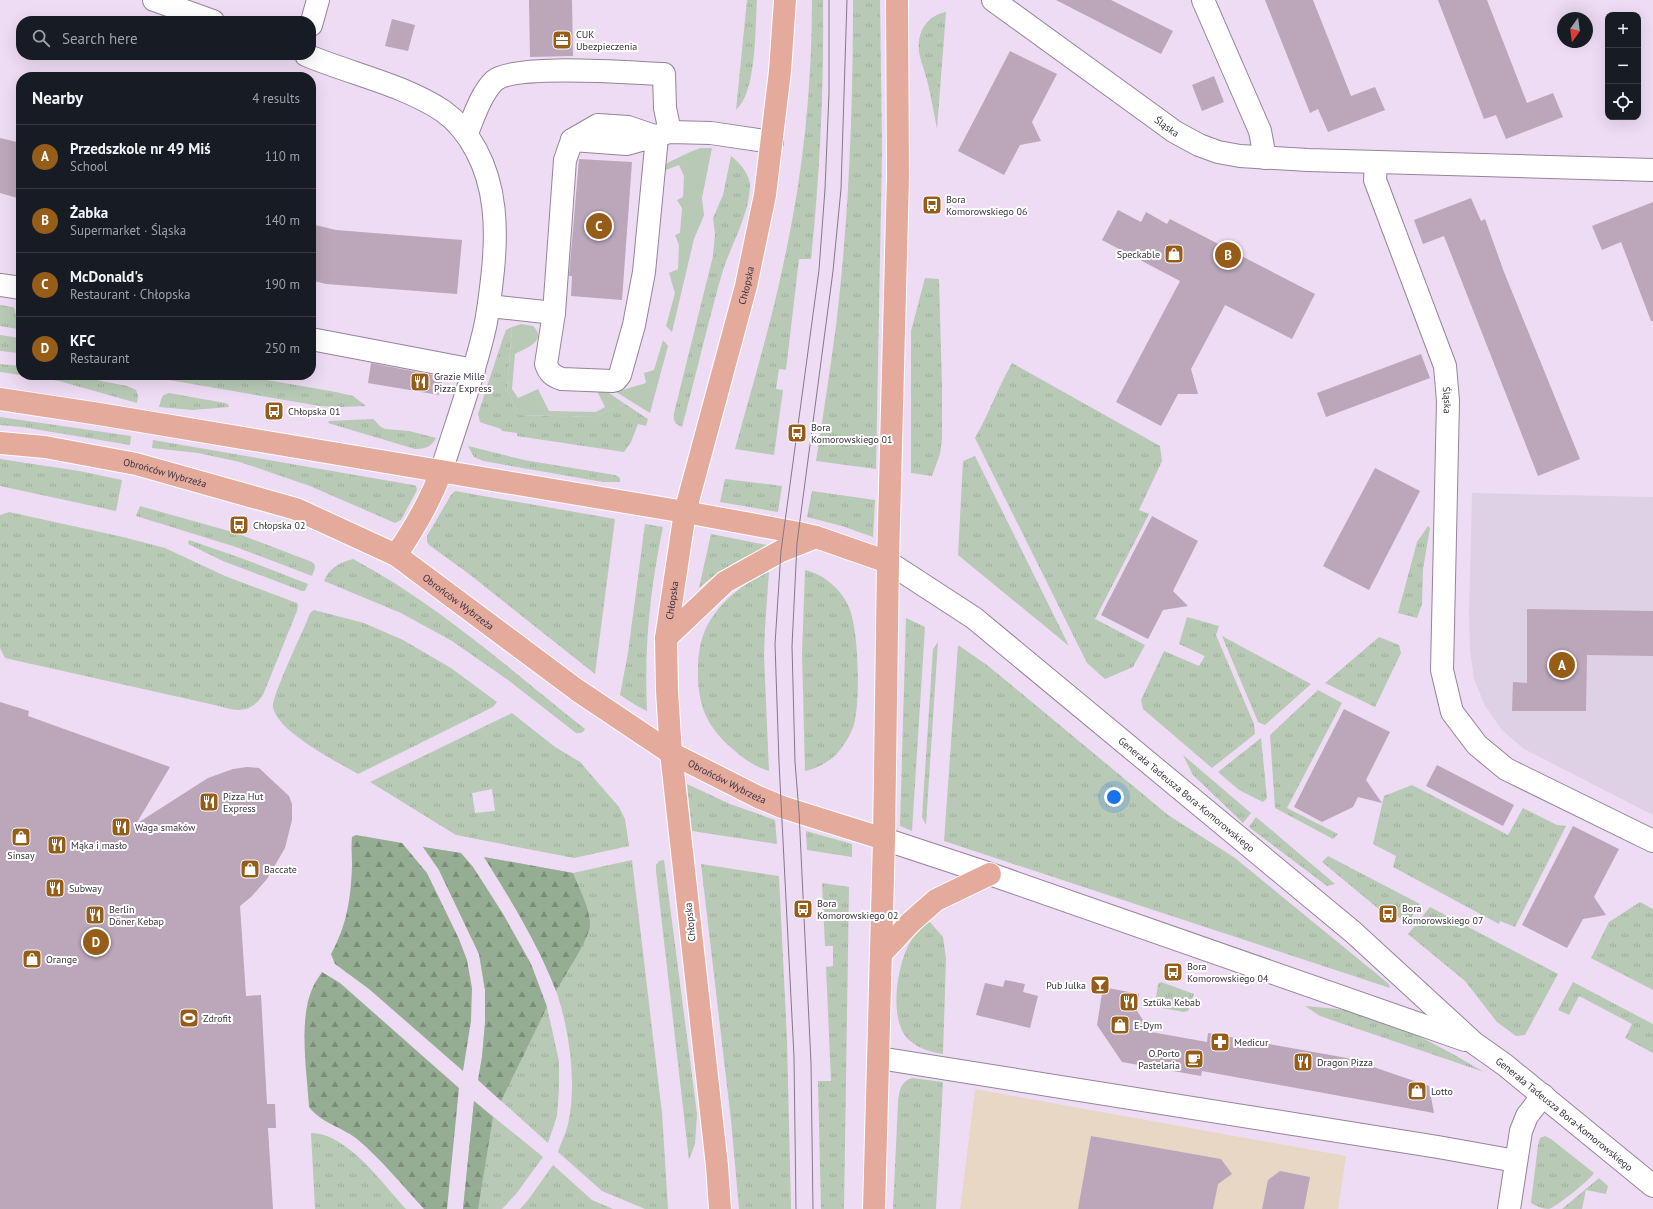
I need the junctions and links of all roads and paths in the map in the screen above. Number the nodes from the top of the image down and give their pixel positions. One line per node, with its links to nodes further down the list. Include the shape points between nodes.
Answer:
1 (154, 0): 7 (street)
2 (318, 0): 8 (street)
3 (784, 0): 12 (main road, Chłopska)
4 (897, 0): 28 (main road, via 898,177)
5 (993, 0): 13 (street, Śląska, via 1142,109 1198,145 1218,152)
6 (1203, 0): 13 (street, via 1260,130)
7 (199, 16)
8 (314, 16)
9 (316, 59): 10 (street, via 404,91 443,111)
10 (467, 133): 11 (street, via 488,88 495,81 513,73 536,70 664,74); 18 (street, via 484,164 492,192 496,239)
11 (664, 134): 12 (street, via 711,133); 19 (street, via 627,144 572,140 565,160); 19 (street, via 634,325 620,375 616,380 562,379 548,371 546,364)
12 (772, 142): 25 (main road, Chłopska, via 765,195 746,286)
13 (1265, 158): 14 (street, Śląska)
14 (1376, 162): 15 (street, Śląska); 32 (street, Śląska, via 1375,180 1444,366 1448,401 1442,670 1452,712 1477,745 1506,769)
15 (1653, 170)
16 (0, 284): 17 (street)
17 (16, 287)
18 (489, 306): 19 (street); 21 (street)
19 (554, 313)
20 (316, 340): 21 (street)
21 (474, 370): 24 (street)
22 (0, 399): 24 (main road)
23 (0, 443): 27 (main road, Obrońców Wybrzeża, via 45,447 136,464 288,506)
24 (441, 472): 25 (main road); 27 (main road, via 409,537)
25 (685, 512): 26 (main road); 29 (main road, Chłopska)
26 (816, 537): 28 (main road); 29 (main road, via 781,551 725,582)
27 (396, 555): 30 (main road, Obrońców Wybrzeża, via 577,690)
28 (888, 562): 31 (main road); 35 (street, Generała Tadeusza Bora-Komorowskiego, via 974,618 1353,932)
29 (666, 638): 30 (main road, Chłopska)
30 (671, 753): 31 (main road, Obrońców Wybrzeża, via 782,807); 40 (main road, Chłopska)
31 (884, 839): 33 (street, Generała Tadeusza Bora-Komorowskiego); 34 (main road)
32 (1653, 841)
33 (990, 874): 34 (main road, via 936,900); 35 (street, Generała Tadeusza Bora-Komorowskiego)
34 (881, 954): 36 (main road)
35 (1474, 1043): 37 (street, Generała Tadeusza Bora-Komorowskiego)
36 (879, 1058): 38 (street); 41 (main road)
37 (1542, 1095): 38 (street, via 1527,1116 1521,1131); 39 (street, Generała Tadeusza Bora-Komorowskiego)
38 (1516, 1161): 42 (street)
39 (1653, 1186)
40 (720, 1209)
41 (874, 1209)
42 (1508, 1209)

